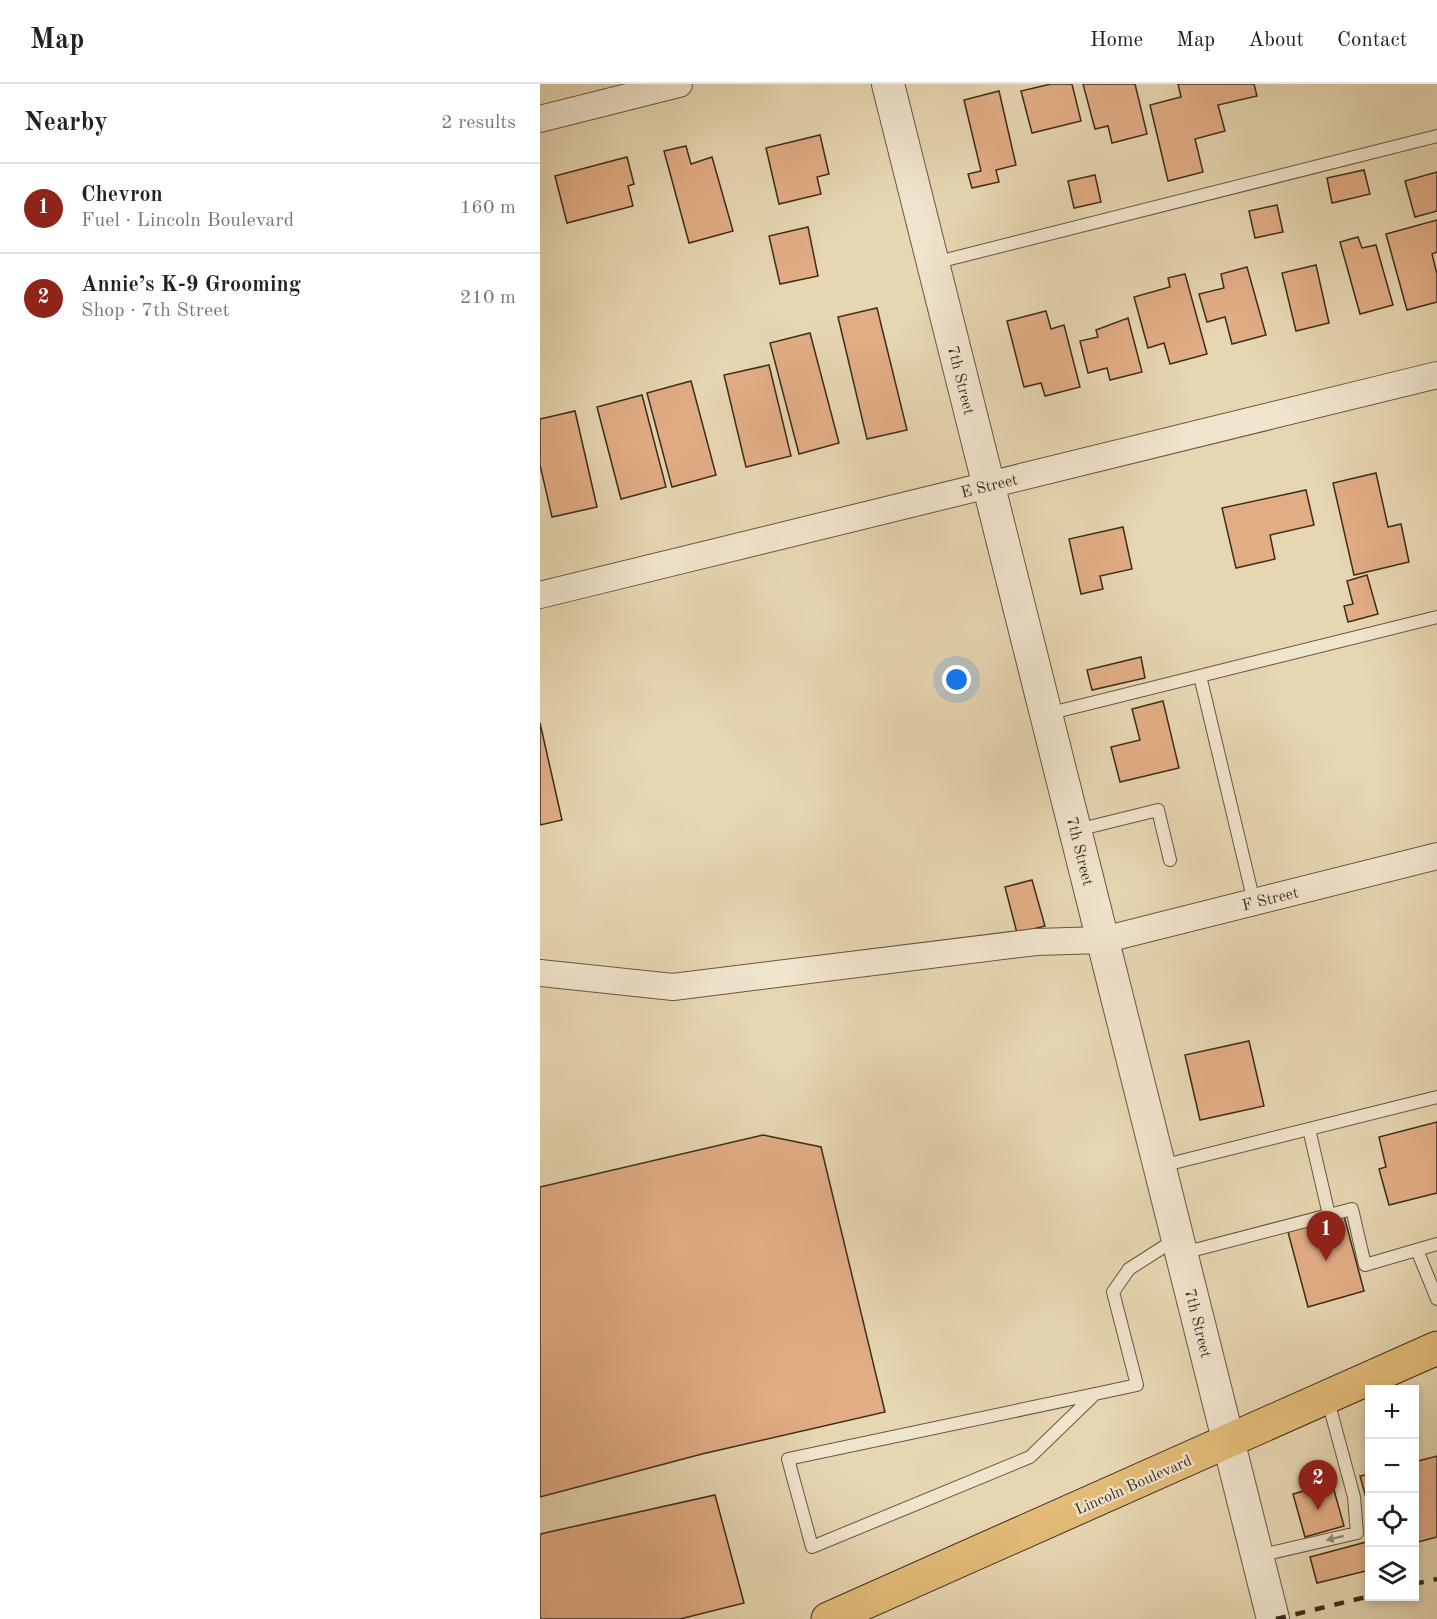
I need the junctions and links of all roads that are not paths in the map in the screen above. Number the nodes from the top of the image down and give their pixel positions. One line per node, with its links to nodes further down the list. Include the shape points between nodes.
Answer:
1 (679, 84): 3 (street)
2 (888, 84): 5 (street, 7th Street)
3 (540, 119)
4 (1437, 136): 5 (lane)
5 (933, 264): 7 (street, 7th Street)
6 (1437, 375): 7 (street, E Street)
7 (989, 485): 8 (street, E Street); 11 (street, 7th Street)
8 (540, 595)
9 (1437, 617): 10 (lane)
10 (1200, 676): 11 (lane); 15 (lane)
11 (1046, 714): 12 (street, 7th Street)
12 (1076, 830): 14 (lane, via 1158,810); 16 (street, 7th Street)
13 (1437, 856): 15 (street, F Street)
14 (1170, 860)
15 (1254, 902): 16 (street, F Street)
16 (1103, 940): 17 (street, F Street, via 1047,940 674,987); 20 (street, 7th Street)
17 (540, 973)
18 (1437, 1097): 19 (lane)
19 (1309, 1129): 20 (lane); 21 (lane)
20 (1160, 1167): 23 (street, 7th Street)
21 (1329, 1215): 23 (lane); 24 (lane, via 1352,1209 1365,1265)
22 (1437, 1244): 24 (lane)
23 (1180, 1246): 27 (lane, via 1129,1269 1113,1292 1137,1385); 29 (street, 7th Street)
24 (1417, 1250): 25 (lane)
25 (1437, 1299)
26 (1437, 1348): 28 (main road, Lincoln Boulevard)
27 (1095, 1394): 27 (lane, via 788,1459 812,1547 1030,1457)
28 (1327, 1396): 29 (main road, Lincoln Boulevard); 30 (lane, one-way to 30, via 1354,1497 1357,1533)
29 (1228, 1440): 30 (street, 7th Street); 31 (main road, Lincoln Boulevard)
30 (1257, 1556): 32 (street, 7th Street)
31 (828, 1619)
32 (1273, 1619)

